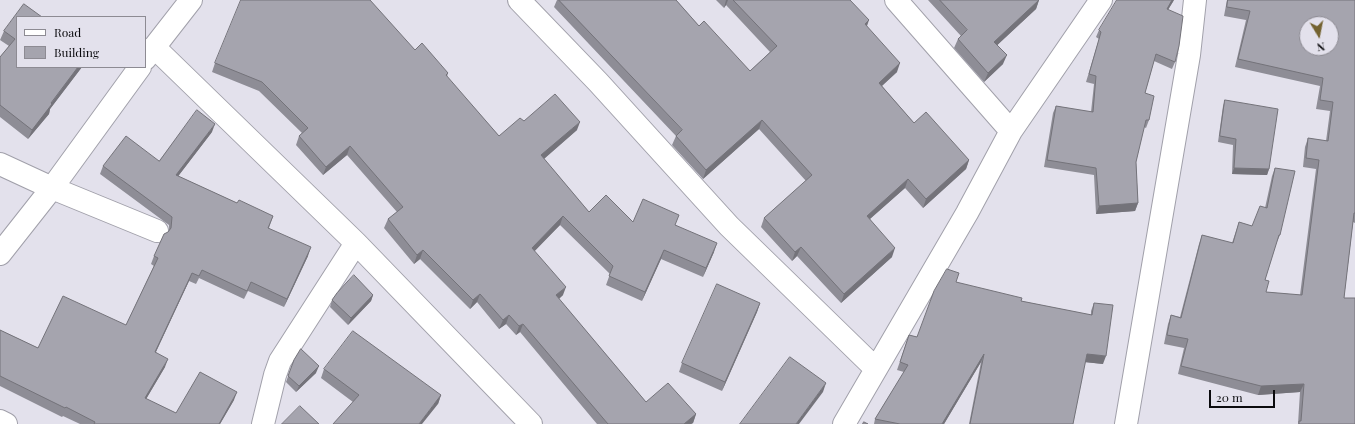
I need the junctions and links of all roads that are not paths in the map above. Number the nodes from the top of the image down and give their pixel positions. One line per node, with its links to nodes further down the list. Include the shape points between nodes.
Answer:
1 (191, 0): 6 (street)
2 (520, 0): 14 (street, via 729,226)
3 (896, 0): 8 (street)
4 (1101, 0): 8 (street)
5 (1196, 0): 20 (street, via 1189,55)
6 (149, 54): 12 (street)
7 (139, 68): 10 (street)
8 (1011, 131): 14 (street, via 967,213)
9 (0, 164): 10 (street)
10 (52, 188): 11 (street); 13 (street)
11 (157, 231)
12 (356, 243): 17 (street, via 280,361); 18 (street)
13 (0, 254)
14 (876, 369): 19 (street)
15 (0, 421): 16 (street)
16 (6, 424)
17 (263, 424)
18 (531, 424)
19 (844, 424)
20 (1126, 424)

